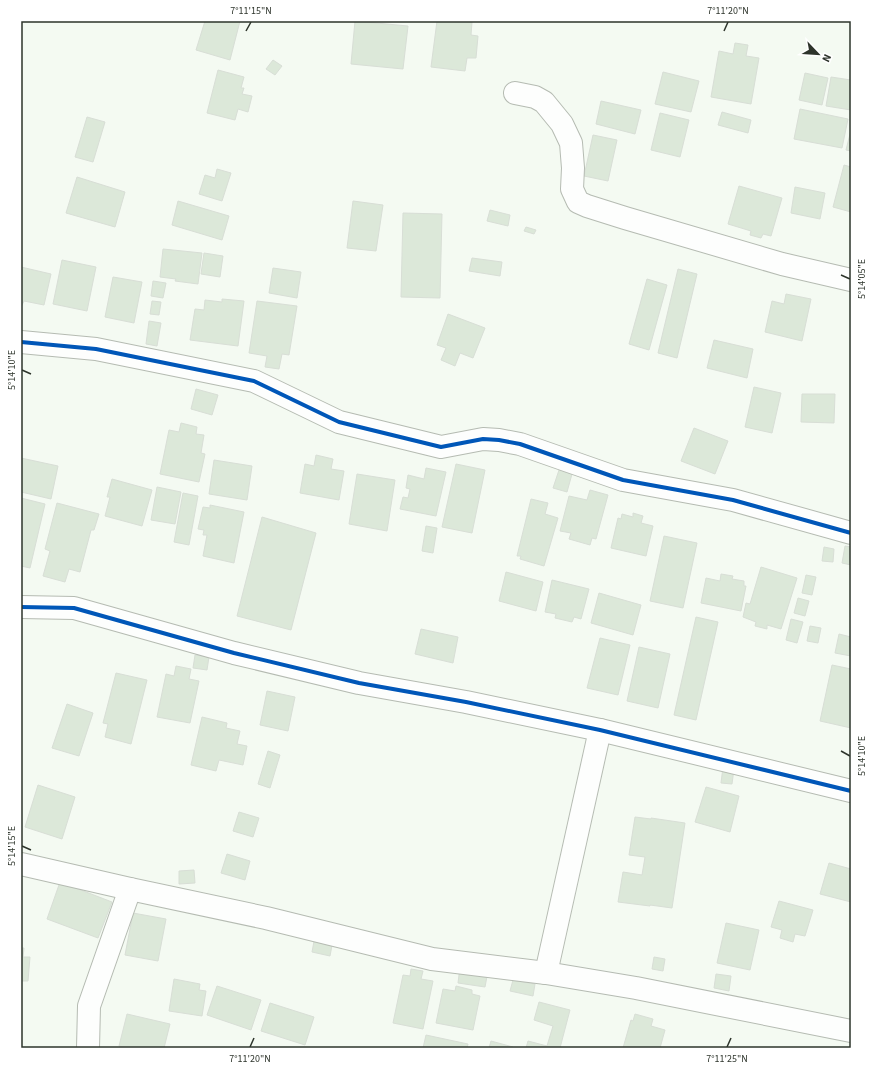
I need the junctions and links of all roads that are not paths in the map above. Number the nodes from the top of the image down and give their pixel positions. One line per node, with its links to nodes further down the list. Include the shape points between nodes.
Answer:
1 (515, 93): 2 (street, via 535,97 544,102 562,124 571,143 572,189 578,202 782,264)
2 (851, 280)
3 (21, 342): 4 (street, via 96,349 254,381 339,422 441,447 483,439 511,442 623,480 733,500)
4 (851, 533)
5 (21, 608): 6 (street, via 74,608 234,653 359,683)
6 (600, 730): 7 (street); 10 (street)
7 (851, 791)
8 (21, 864): 9 (street)
9 (130, 889): 10 (street, via 266,918 432,959); 12 (street, via 89,1006)
10 (546, 973): 11 (street, via 636,988)
11 (851, 1031)
12 (88, 1048)

